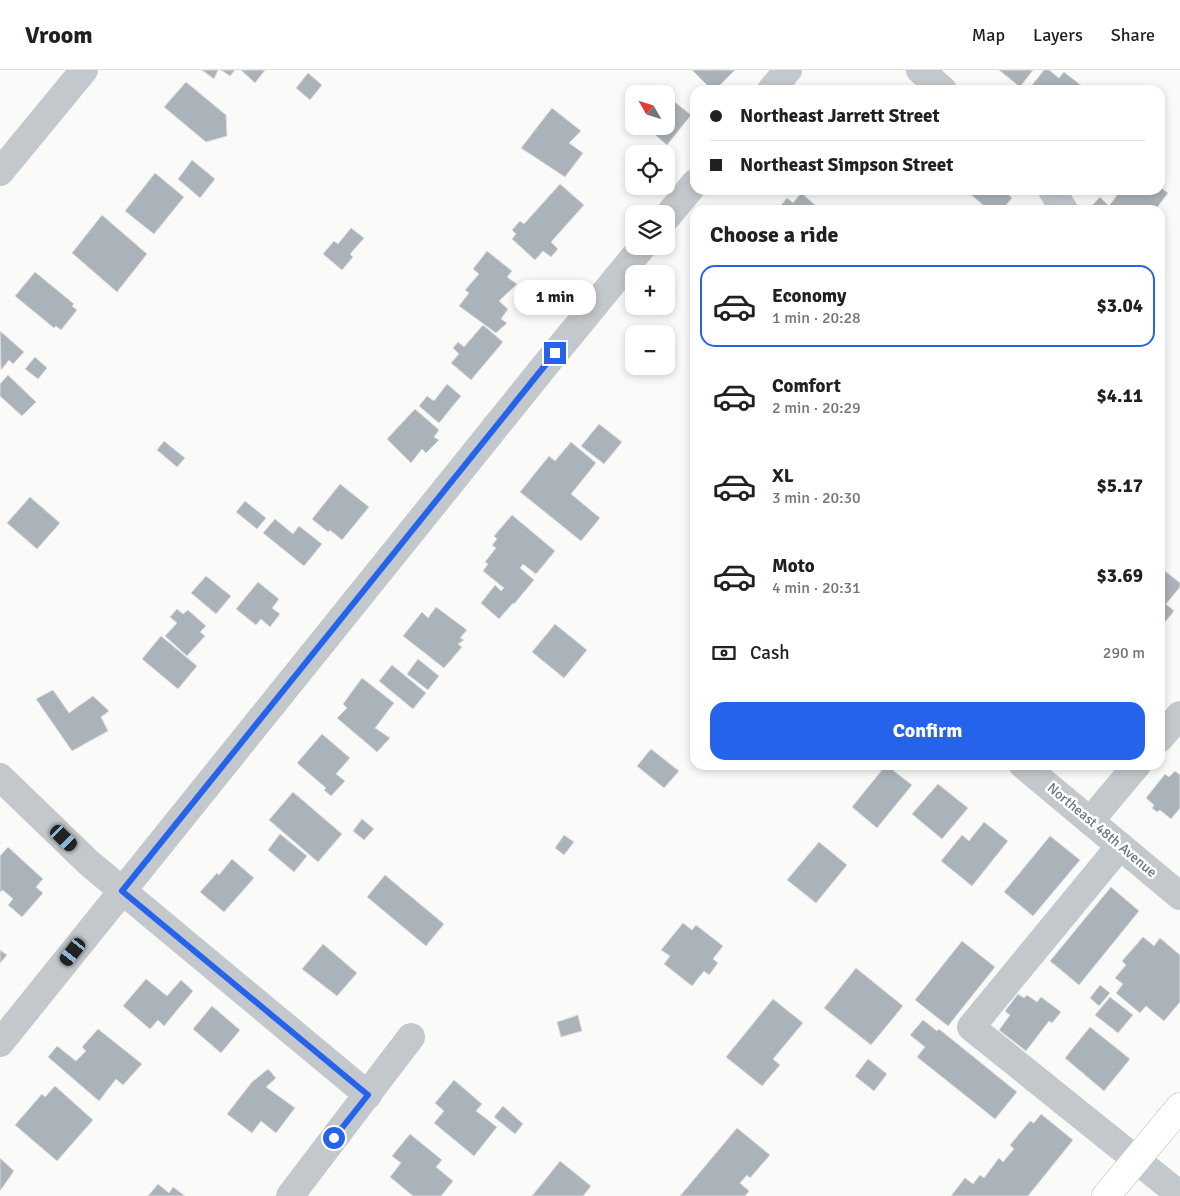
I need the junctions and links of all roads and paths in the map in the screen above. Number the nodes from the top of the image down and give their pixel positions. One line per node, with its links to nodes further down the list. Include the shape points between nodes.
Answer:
1 (84, 70): 6 (street)
2 (788, 70): 4 (street)
3 (920, 70): 5 (street)
4 (775, 85)
5 (936, 85)
6 (0, 172)
7 (690, 189): 8 (street)
8 (675, 207)
9 (636, 255): 17 (street)
10 (1180, 715): 11 (street)
11 (1165, 732)
12 (1029, 770): 15 (street, Northeast 48th Avenue)
13 (1134, 770): 15 (street)
14 (0, 777): 17 (street)
15 (1090, 821): 16 (street, Northeast 48th Avenue)
16 (1120, 846): 18 (street, Northeast 48th Avenue); 23 (street, via 971,1027)
17 (122, 891): 20 (street); 21 (street)
18 (1180, 896)
19 (411, 1037): 21 (street)
20 (0, 1043)
21 (368, 1095): 25 (street)
22 (1180, 1107): 23 (main road)
23 (1137, 1159): 24 (street); 26 (main road)
24 (1180, 1195)
25 (290, 1196)
26 (1106, 1196)

